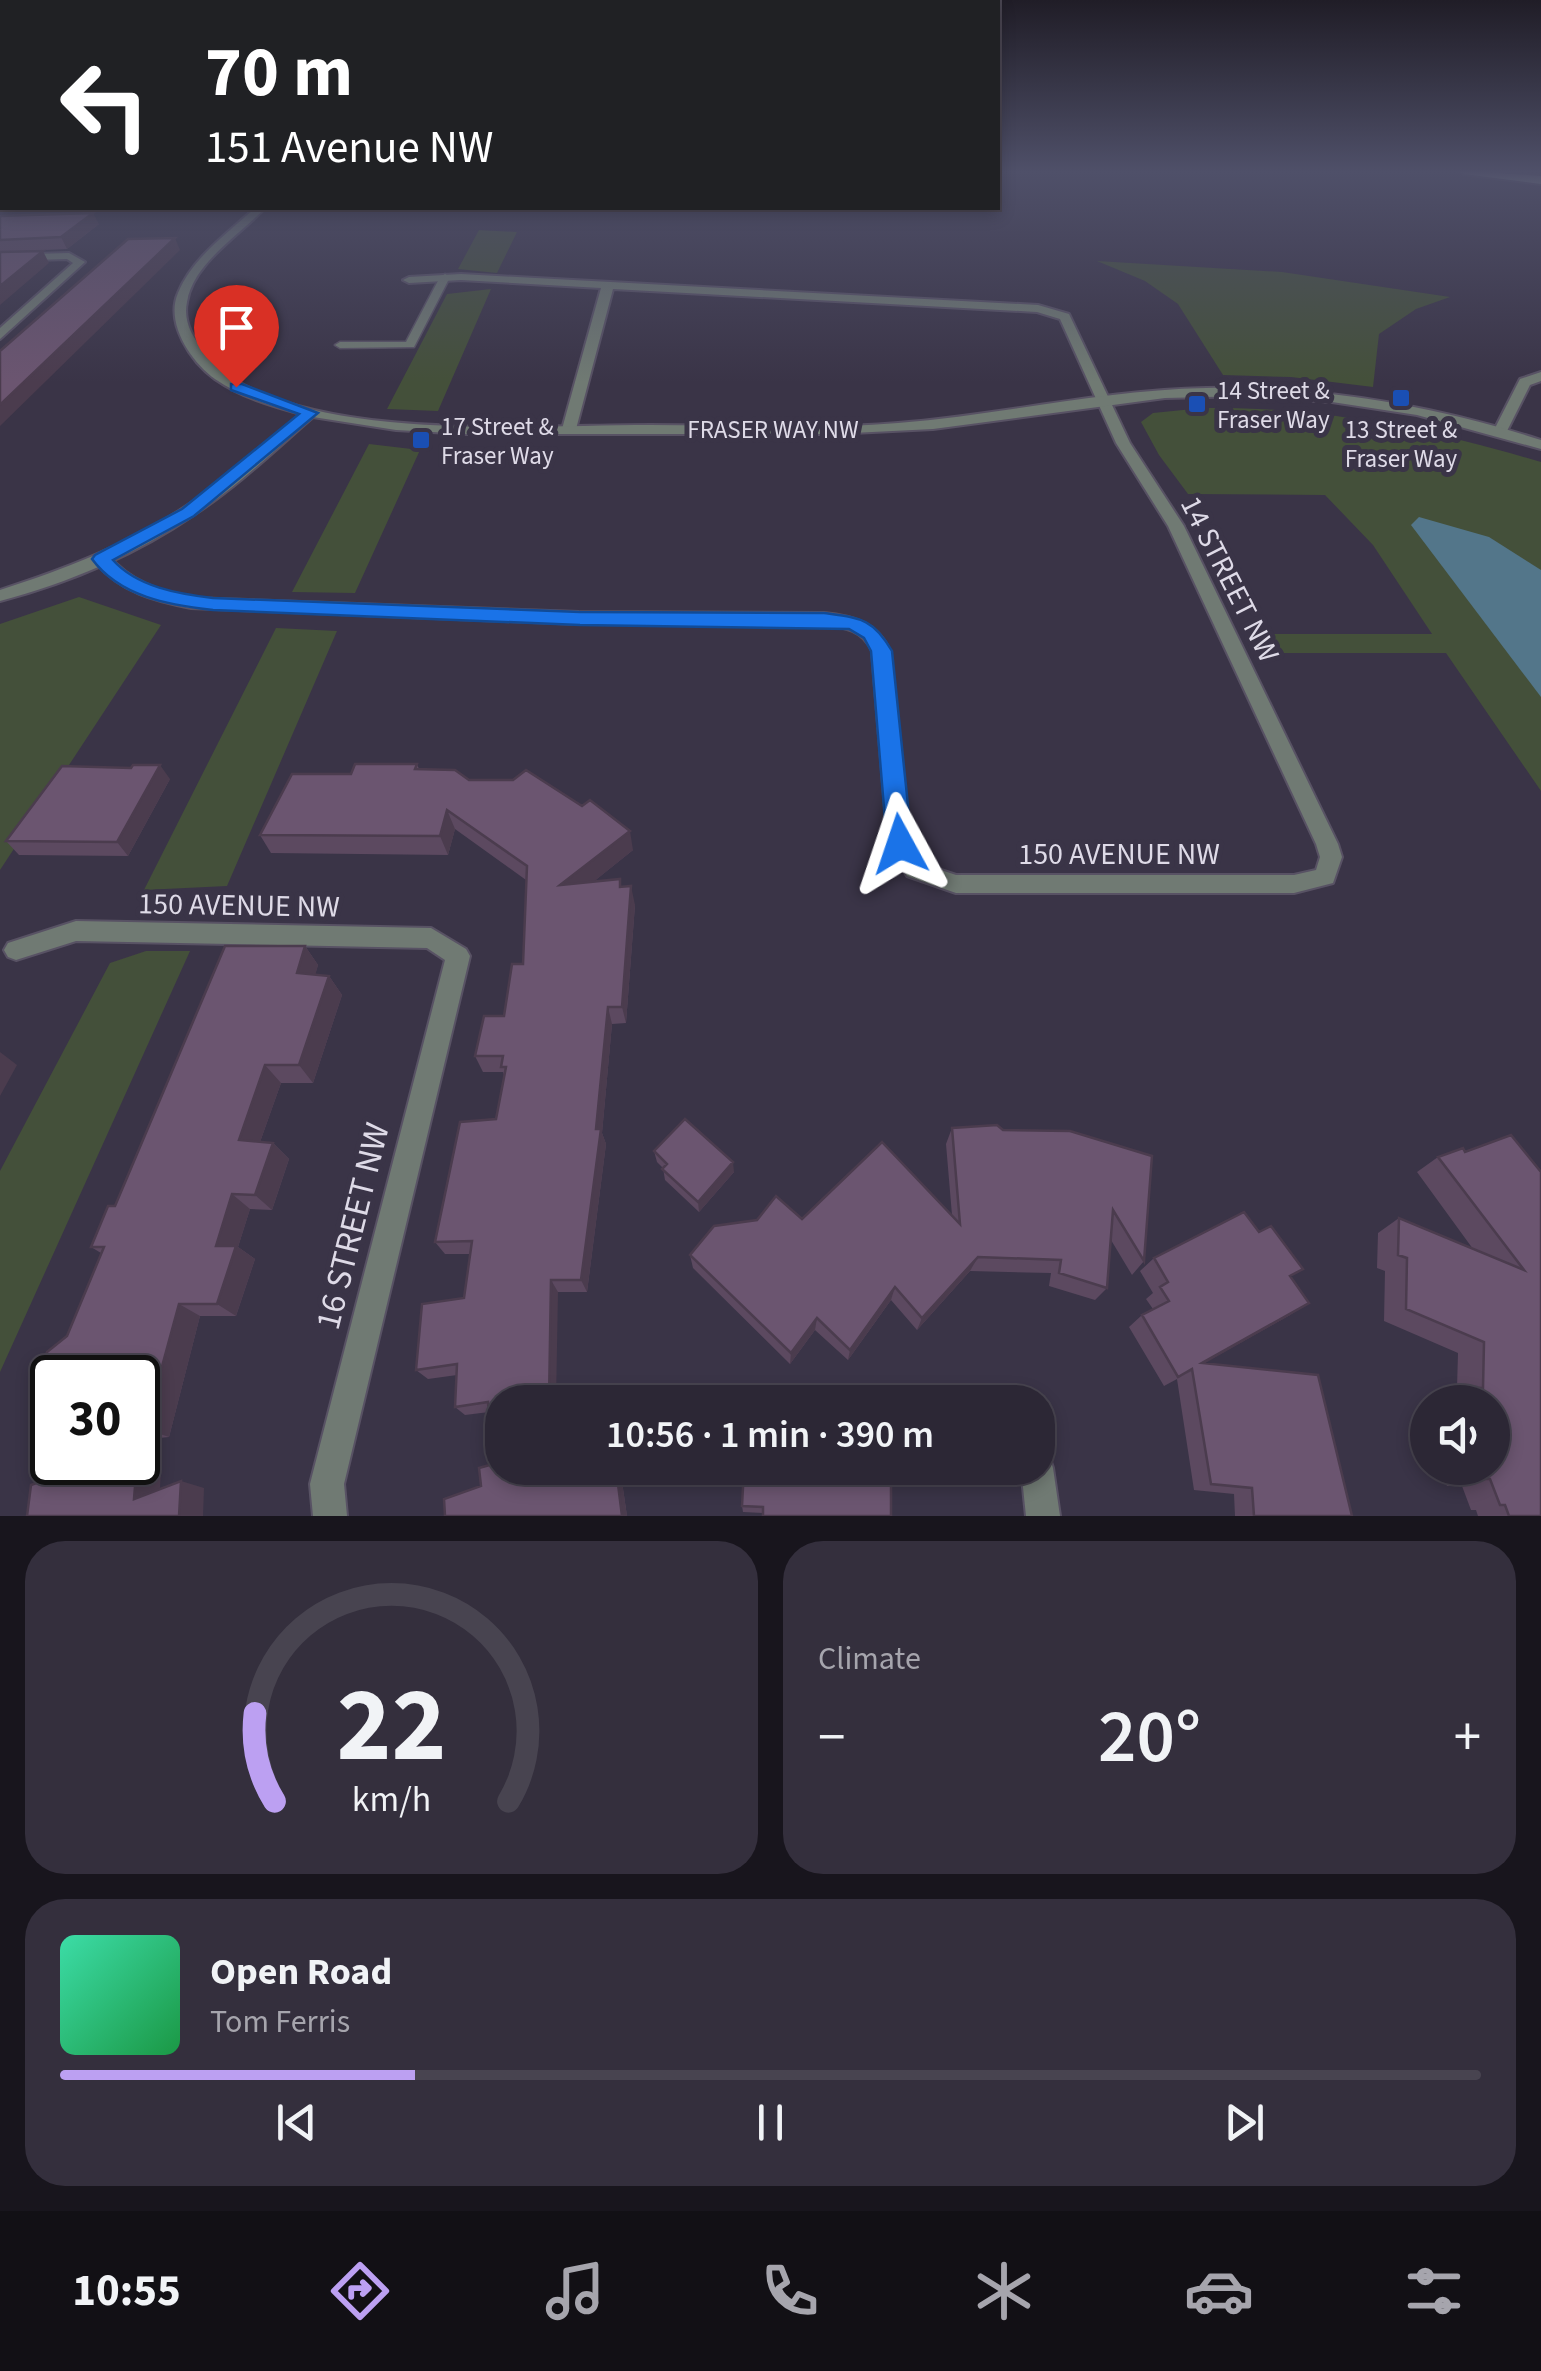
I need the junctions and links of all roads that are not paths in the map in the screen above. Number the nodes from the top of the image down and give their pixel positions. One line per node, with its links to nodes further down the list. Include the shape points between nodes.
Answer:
1 (229, 241): 10 (street, FRASER WAY NW, via 181,298 193,351 216,374 260,398)
2 (0, 258): 6 (street, via 80,262)
3 (446, 277): 4 (street); 5 (street); 7 (lane, via 410,345)
4 (408, 280)
5 (608, 285): 9 (street, 14 STREET NW, via 1038,309 1068,323); 11 (street)
6 (0, 334)
7 (340, 345)
8 (1538, 376): 12 (street, via 1525,382)
9 (1104, 402): 11 (street, FRASER WAY NW, via 893,428); 12 (street, FRASER WAY NW, via 1200,392 1298,395); 16 (street, 14 STREET NW, via 1176,526 1327,844)
10 (310, 413): 11 (street, FRASER WAY NW, via 408,427); 14 (street, via 198,506)
11 (569, 429)
12 (1500, 432): 13 (street, FRASER WAY NW)
13 (1541, 444)
14 (102, 559): 15 (street); 16 (street, 150 AVENUE NW, via 132,585 202,604 824,619 862,626 881,651 900,844 914,870 956,884 1294,884)
15 (0, 596)
16 (1325, 877)
17 (16, 950): 18 (street, 150 AVENUE NW, via 96,932 431,938)
18 (458, 956): 20 (street, 16 STREET NW, via 327,1484)
19 (1039, 1485): 21 (street)
20 (330, 1516)
21 (1043, 1516)

